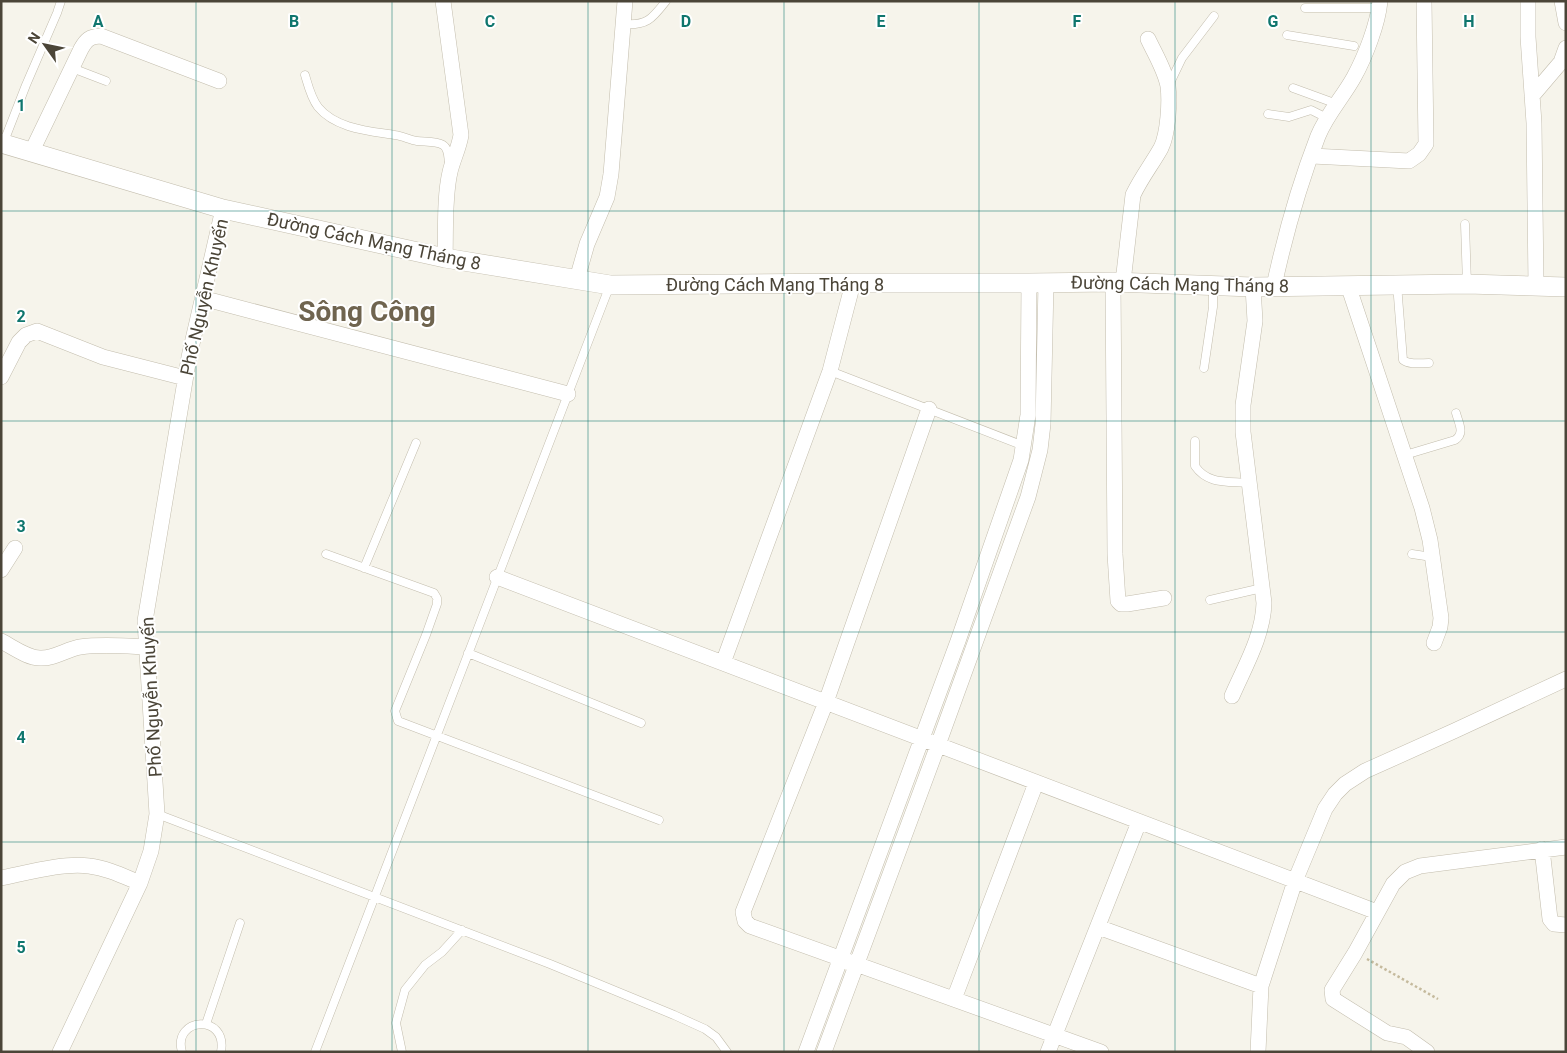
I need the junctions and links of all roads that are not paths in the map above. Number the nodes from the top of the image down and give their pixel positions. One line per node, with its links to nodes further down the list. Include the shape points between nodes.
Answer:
1 (61, 1): 27 (lane)
2 (443, 1): 30 (street, via 461,135)
3 (625, 1): 12 (street)
4 (666, 1): 12 (lane, via 644,23)
5 (1424, 1): 29 (street, via 1426,144 1419,154 1409,161)
6 (1528, 1): 23 (street)
7 (1562, 1): 11 (street)
8 (1379, 5): 9 (lane); 15 (street, via 1377,17)
9 (1305, 8)
10 (1214, 16): 21 (lane, via 1182,58)
11 (1566, 23)
12 (623, 24): 34 (street, via 607,197 587,244)
13 (1287, 35): 15 (lane)
14 (1148, 40): 21 (street)
15 (1360, 47): 24 (street, via 1354,77)
16 (1566, 48): 23 (street, via 1561,62)
17 (72, 68): 19 (lane); 20 (street, via 86,40 101,36); 28 (street)
18 (305, 75): 30 (lane, via 312,98 325,114 352,128 444,146)
19 (106, 81)
20 (219, 81)
21 (1168, 87): 35 (street, via 1165,139 1133,195)
22 (1292, 88): 24 (lane)
23 (1532, 96): 44 (street)
24 (1337, 104): 26 (street)
25 (1268, 114): 26 (lane, via 1289,117 1311,110)
26 (1327, 118): 29 (street)
27 (2, 144): 28 (street, Đường Cách Mạng Tháng 8)
28 (30, 152): 31 (street, Đường Cách Mạng Tháng 8)
29 (1312, 156): 43 (street, via 1289,222)
30 (450, 172): 33 (street)
31 (223, 209): 33 (street, Đường Cách Mạng Tháng 8); 47 (street, Phố Nguyễn Khuyến)
32 (1465, 224): 39 (lane)
33 (445, 258): 34 (street, Đường Cách Mạng Tháng 8)
34 (577, 280): 40 (street, Đường Cách Mạng Tháng 8)
35 (1118, 282): 37 (street, Đường Cách Mạng Tháng 8); 41 (street, Đường Cách Mạng Tháng 8); 70 (street, via 1115,554 1118,601 1127,604)
36 (853, 283): 37 (street, Đường Cách Mạng Tháng 8); 40 (street, Đường Cách Mạng Tháng 8); 50 (street)
37 (1037, 283): 58 (street); 59 (street, via 1043,424)
38 (1397, 284): 39 (street, Đường Cách Mạng Tháng 8); 42 (street, Đường Cách Mạng Tháng 8); 48 (lane, via 1403,360)
39 (1467, 284): 44 (street, Đường Cách Mạng Tháng 8)
40 (610, 285): 53 (lane)
41 (1213, 285): 45 (street, Đường Cách Mạng Tháng 8); 49 (lane)
42 (1348, 285): 43 (street, Đường Cách Mạng Tháng 8); 60 (street)
43 (1274, 286): 45 (street, Đường Cách Mạng Tháng 8)
44 (1536, 286): 46 (street, Đường Cách Mạng Tháng 8)
45 (1253, 287): 61 (street, via 1255,321 1243,405)
46 (1566, 287)
47 (202, 298): 52 (street, Phố Nguyễn Khuyến); 53 (street)
48 (1429, 363)
49 (1204, 368)
50 (830, 371): 54 (lane); 78 (street)
51 (1, 377): 52 (street, via 19,342 37,331 103,357)
52 (185, 378): 75 (street, Phố Nguyễn Khuyến, via 145,621)
53 (568, 394): 68 (lane)
54 (929, 409): 58 (lane); 81 (street)
55 (1456, 413): 60 (lane, via 1462,432 1460,436)
56 (1195, 441): 61 (lane, via 1195,466 1200,474 1212,480)
57 (416, 443): 66 (lane)
58 (1024, 446): 59 (lane); 73 (street)
59 (1040, 450): 76 (street, via 1028,497)
60 (1405, 455): 65 (street, via 1422,508)
61 (1249, 482): 69 (street)
62 (15, 548): 67 (street)
63 (326, 554): 66 (lane)
64 (1412, 554): 65 (lane)
65 (1432, 557): 74 (street, via 1441,618)
66 (364, 568): 83 (lane, via 434,593 437,598 395,711 398,721)
67 (1, 570)
68 (497, 577): 77 (lane); 78 (street)
69 (1262, 588): 71 (lane); 80 (street, via 1260,631)
70 (1164, 598)
71 (1210, 600)
72 (1, 641): 75 (street, via 38,658 49,658 88,646)
73 (958, 641): 76 (street); 84 (street)
74 (1434, 643)
75 (146, 647): 87 (street, Phố Nguyễn Khuyến)
76 (974, 647): 85 (street)
77 (468, 653): 82 (lane); 83 (lane)
78 (723, 663): 81 (street)
79 (1566, 678): 93 (street, via 1364,771 1345,784 1325,809)
80 (1232, 696)
81 (826, 702): 84 (street); 101 (street, via 743,912 750,926)
82 (641, 723)
83 (436, 735): 88 (lane); 95 (lane)
84 (922, 739): 85 (street); 101 (street)
85 (938, 745): 86 (street); 102 (street)
86 (1036, 783): 89 (street); 104 (street)
87 (156, 814): 94 (street, Phố Nguyễn Khuyến, via 152,850); 95 (lane)
88 (659, 820)
89 (1139, 822): 93 (street); 99 (street)
90 (1566, 847): 91 (street)
91 (1542, 849): 96 (street, via 1420,866 1405,872 1394,884); 98 (street, via 1550,919 1554,924)
92 (1, 878): 94 (street, via 87,865)
93 (1295, 881): 96 (street); 103 (street)
94 (140, 883): 107 (street, Phố Nguyễn Khuyến)
95 (375, 896): 100 (lane); 110 (lane)
96 (1378, 912): 118 (street, via 1332,990 1333,999 1388,1034 1406,1037)
97 (240, 923): 105 (lane)
98 (1566, 925)
99 (1098, 927): 103 (street); 106 (street)
100 (462, 930): 111 (lane, via 425,965 405,990 396,1023); 112 (lane, via 705,1029)
101 (841, 958): 102 (street); 113 (street)
102 (857, 963): 104 (street); 114 (street)
103 (1261, 986): 117 (street)
104 (954, 999): 106 (street)
105 (206, 1024): 108 (lane, via 196,1024 182,1036); 109 (lane, via 219,1034)
106 (1055, 1034): 115 (street); 116 (street)
107 (60, 1052)
108 (182, 1052)
109 (221, 1052)
110 (315, 1052)
111 (402, 1052)
112 (727, 1052)
113 (806, 1052)
114 (824, 1052)
115 (1048, 1052)
116 (1101, 1052)
117 (1258, 1052)
118 (1427, 1052)

